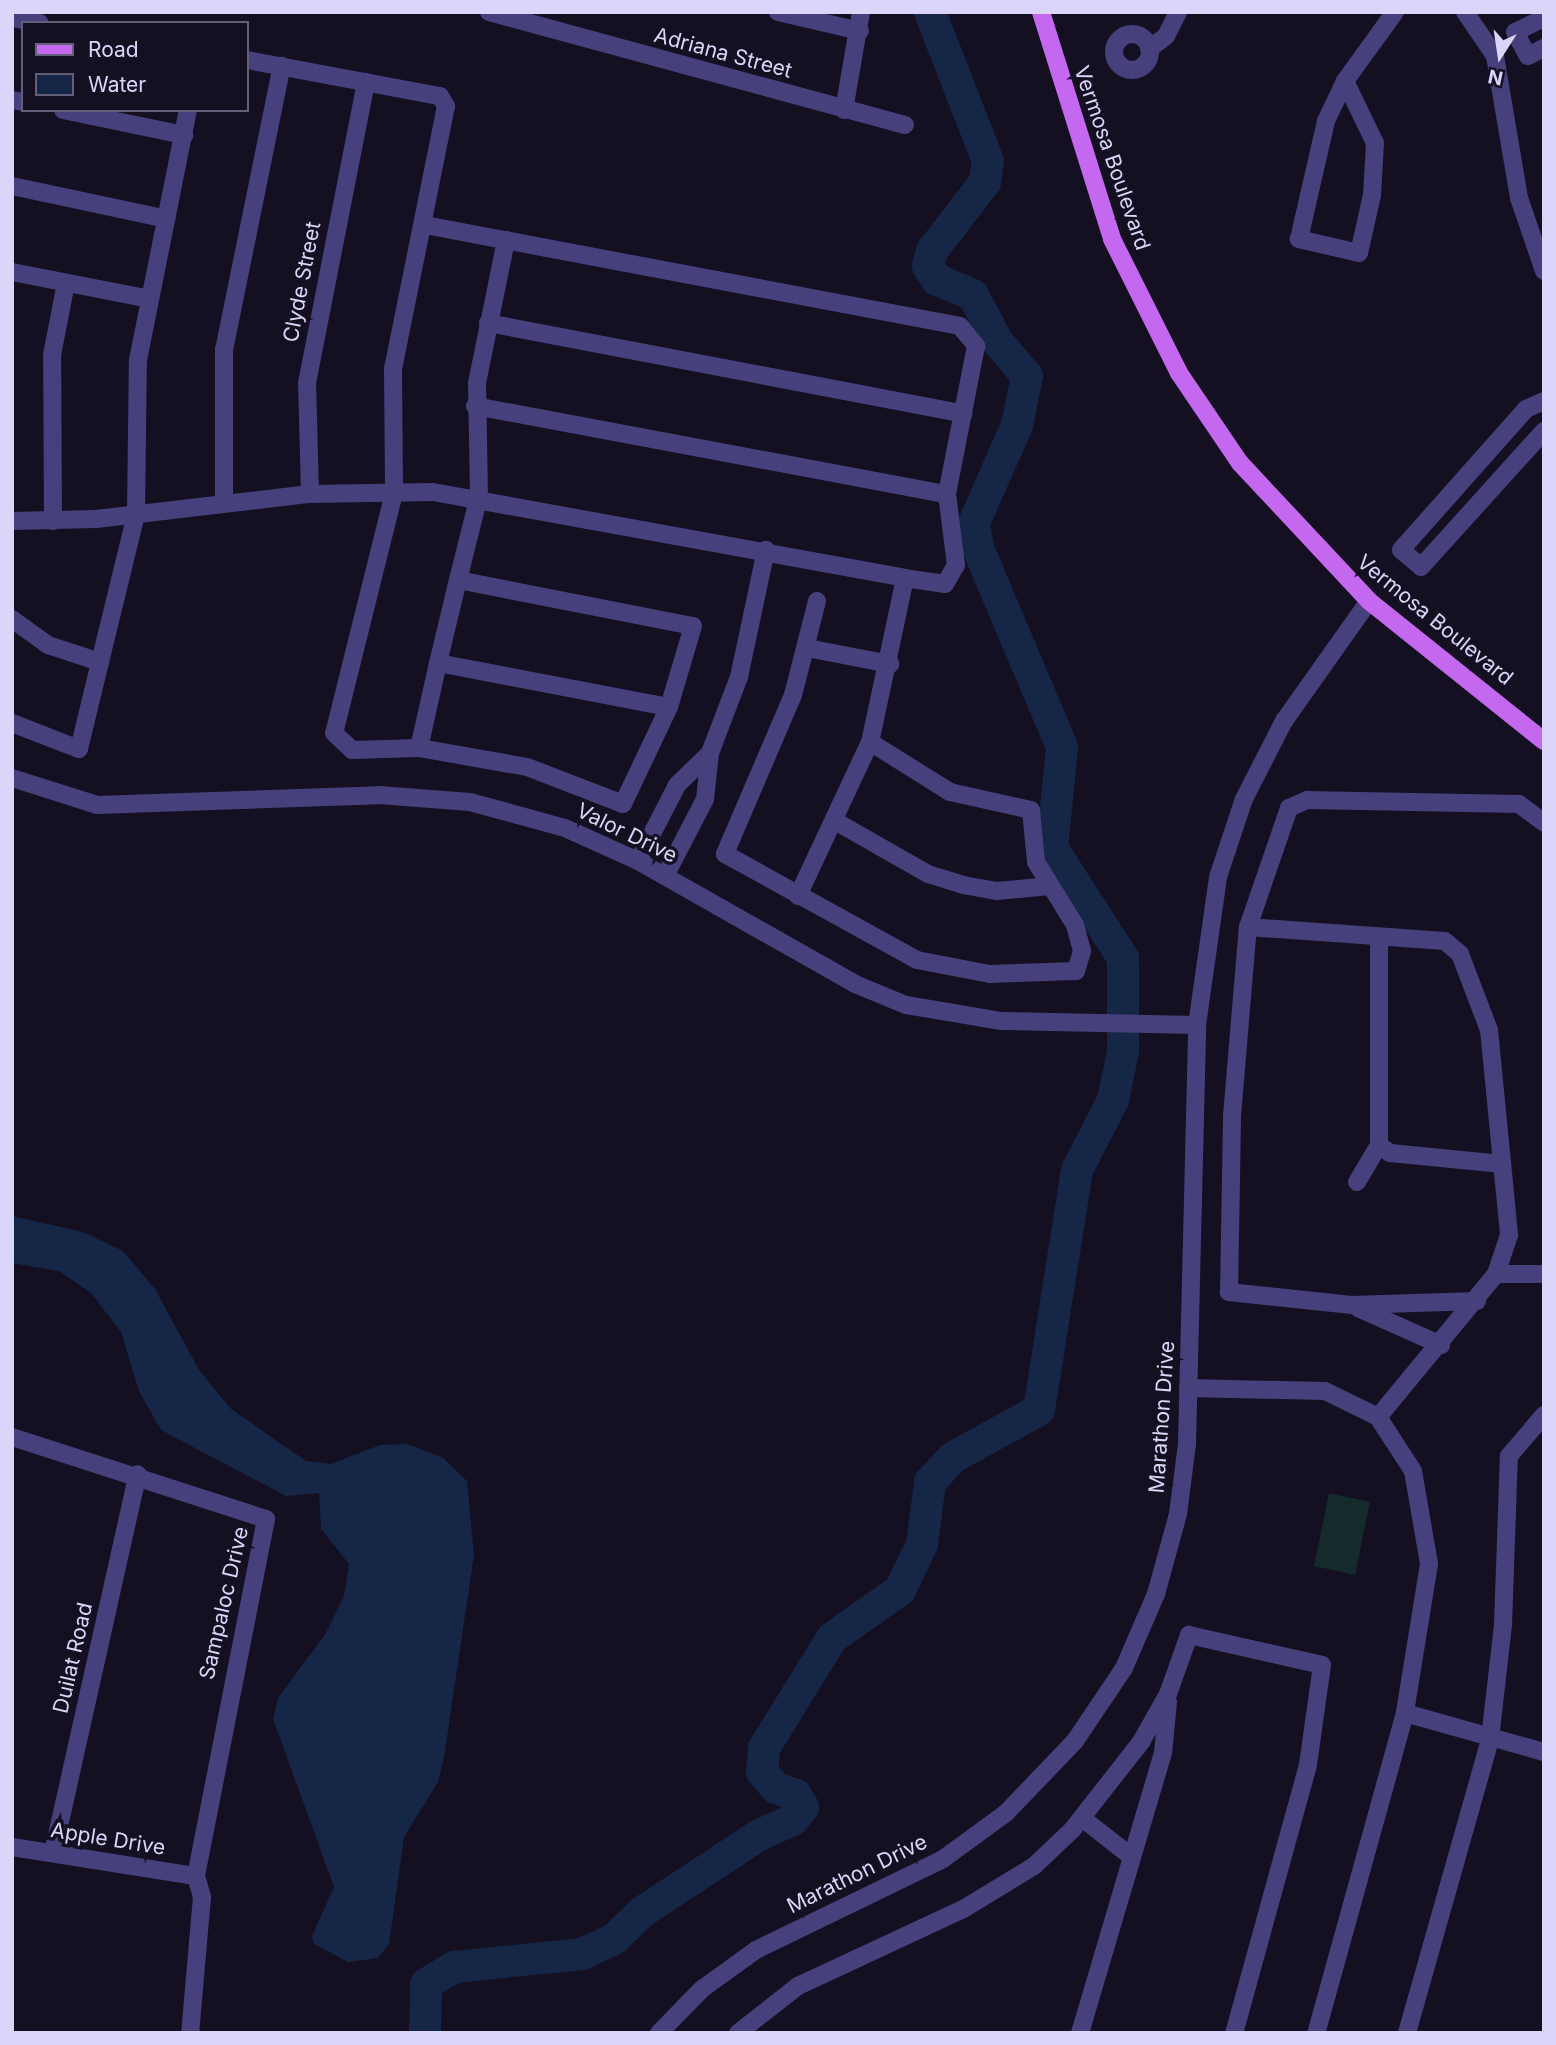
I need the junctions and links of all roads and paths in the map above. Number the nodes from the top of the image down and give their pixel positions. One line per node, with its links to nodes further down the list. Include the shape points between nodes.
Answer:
1 (489, 12): 18 (street, Adriana Street)
2 (778, 12): 9 (street)
3 (861, 12): 9 (street)
4 (1041, 12): 49 (main road, Vermosa Boulevard, via 1112,239 1179,373 1240,463)
5 (1178, 12): 12 (street, via 1166,36)
6 (1395, 12): 16 (street)
7 (1465, 12): 13 (street)
8 (1544, 18): 10 (street, via 1515,32)
9 (860, 32): 18 (street)
10 (1519, 43): 11 (street, via 1528,56); 13 (street)
11 (1544, 48)
12 (1149, 49)
13 (1495, 55): 27 (street)
14 (248, 60): 15 (street)
15 (282, 66): 17 (street); 41 (street, via 224,351)
16 (1345, 81): 16 (street, via 1326,121 1299,239 1359,253 1372,195 1375,143)
17 (366, 82): 25 (street, via 440,96 446,106); 38 (street, Clyde Street, via 307,383)
18 (844, 110): 21 (street, Adriana Street)
19 (73, 112): 22 (street)
20 (188, 112): 22 (street)
21 (905, 125)
22 (184, 135): 24 (street)
23 (12, 186): 24 (street)
24 (167, 219): 31 (street)
25 (425, 225): 26 (street); 37 (street, via 393,370)
26 (506, 240): 32 (street); 35 (street, via 960,326 976,346)
27 (1539, 247): 28 (street)
28 (1544, 271)
29 (12, 272): 30 (street)
30 (66, 282): 31 (street); 44 (street, via 52,355)
31 (149, 299): 42 (street, via 138,360)
32 (488, 323): 34 (street); 35 (street)
33 (1544, 401): 36 (street, via 1525,409 1401,550 1421,567)
34 (475, 406): 39 (street); 40 (street)
35 (963, 414): 39 (street)
36 (1544, 431)
37 (394, 493): 38 (street); 40 (street); 59 (street, via 334,733 352,750)
38 (310, 494): 41 (street)
39 (947, 494): 46 (street, via 956,565 945,584)
40 (479, 496): 45 (street); 47 (street)
41 (224, 501): 42 (street)
42 (136, 514): 44 (street); 52 (street)
43 (12, 521): 44 (street)
44 (53, 521)
45 (766, 550): 46 (street); 60 (street, via 739,677)
46 (905, 578): 54 (street)
47 (458, 580): 53 (street); 55 (street, via 693,626)
48 (817, 601): 51 (street)
49 (1369, 601): 57 (main road, Vermosa Boulevard); 70 (street, Marathon Drive, via 1284,721 1244,799 1217,877)
50 (12, 620): 52 (street, via 48,645)
51 (807, 648): 54 (street); 67 (street, via 779,733 725,854)
52 (100, 662): 56 (street, via 79,749)
53 (438, 663): 55 (street); 59 (street)
54 (890, 664): 58 (street)
55 (668, 706): 59 (street, via 623,804 527,767)
56 (12, 723)
57 (1544, 741)
58 (870, 742): 62 (street); 66 (street, via 950,792 1031,810 1036,862)
59 (419, 748)
60 (710, 753): 64 (street, via 677,785); 65 (street, via 705,799)
61 (12, 778): 64 (street, Valor Drive, via 97,804 379,795 470,802 565,828)
62 (835, 821): 66 (street, via 928,874 963,885 997,891); 67 (street)
63 (1544, 823): 68 (street, via 1519,804 1307,800 1289,808)
64 (638, 861): 65 (street, Valor Drive)
65 (666, 876): 70 (street, Valor Drive, via 855,984 906,1005 961,1018)
66 (1050, 886): 67 (street, via 1075,925 1082,951 1076,971 1051,976 963,971 918,961)
67 (798, 896)
68 (1248, 927): 69 (street); 77 (street, via 1232,1115 1229,1292)
69 (1379, 939): 71 (street); 72 (street, via 1445,941 1460,954 1489,1030)
70 (1197, 1026): 79 (street, Marathon Drive)
71 (1379, 1145): 72 (street, via 1390,1153); 73 (street)
72 (1502, 1164): 75 (street, via 1508,1236)
73 (1357, 1182)
74 (1544, 1273): 75 (street)
75 (1496, 1274): 76 (street)
76 (1477, 1301): 77 (street); 78 (street)
77 (1352, 1305): 78 (street)
78 (1441, 1345): 81 (street)
79 (1188, 1388): 81 (street, via 1325,1391); 94 (street, Marathon Drive, via 1178,1514 1156,1594 1124,1668 1075,1741 1006,1814 943,1859 756,1950 702,1989)
80 (1544, 1415): 86 (street, via 1509,1457 1503,1625)
81 (1378, 1417): 85 (street, via 1413,1471 1429,1564)
82 (13, 1439): 83 (street, Sampaloc Drive)
83 (138, 1474): 90 (street, Duilat Road); 92 (street, Sampaloc Drive, via 266,1520)
84 (1168, 1694): 88 (street, via 1135,1751); 91 (street, via 1163,1753); 97 (street, via 1189,1635 1322,1665 1308,1765)
85 (1405, 1713): 86 (street); 98 (street)
86 (1490, 1739): 87 (street); 99 (street)
87 (1544, 1752)
88 (1082, 1818): 91 (street); 95 (street, via 1034,1866 965,1908 798,1986)
89 (12, 1847): 90 (street, Apple Drive)
90 (53, 1853): 92 (street, Apple Drive)
91 (1132, 1857): 96 (street)
92 (196, 1876): 93 (street, via 202,1896)
93 (190, 2033)
94 (659, 2033)
95 (738, 2033)
96 (1080, 2033)
97 (1234, 2033)
98 (1316, 2033)
99 (1407, 2033)

